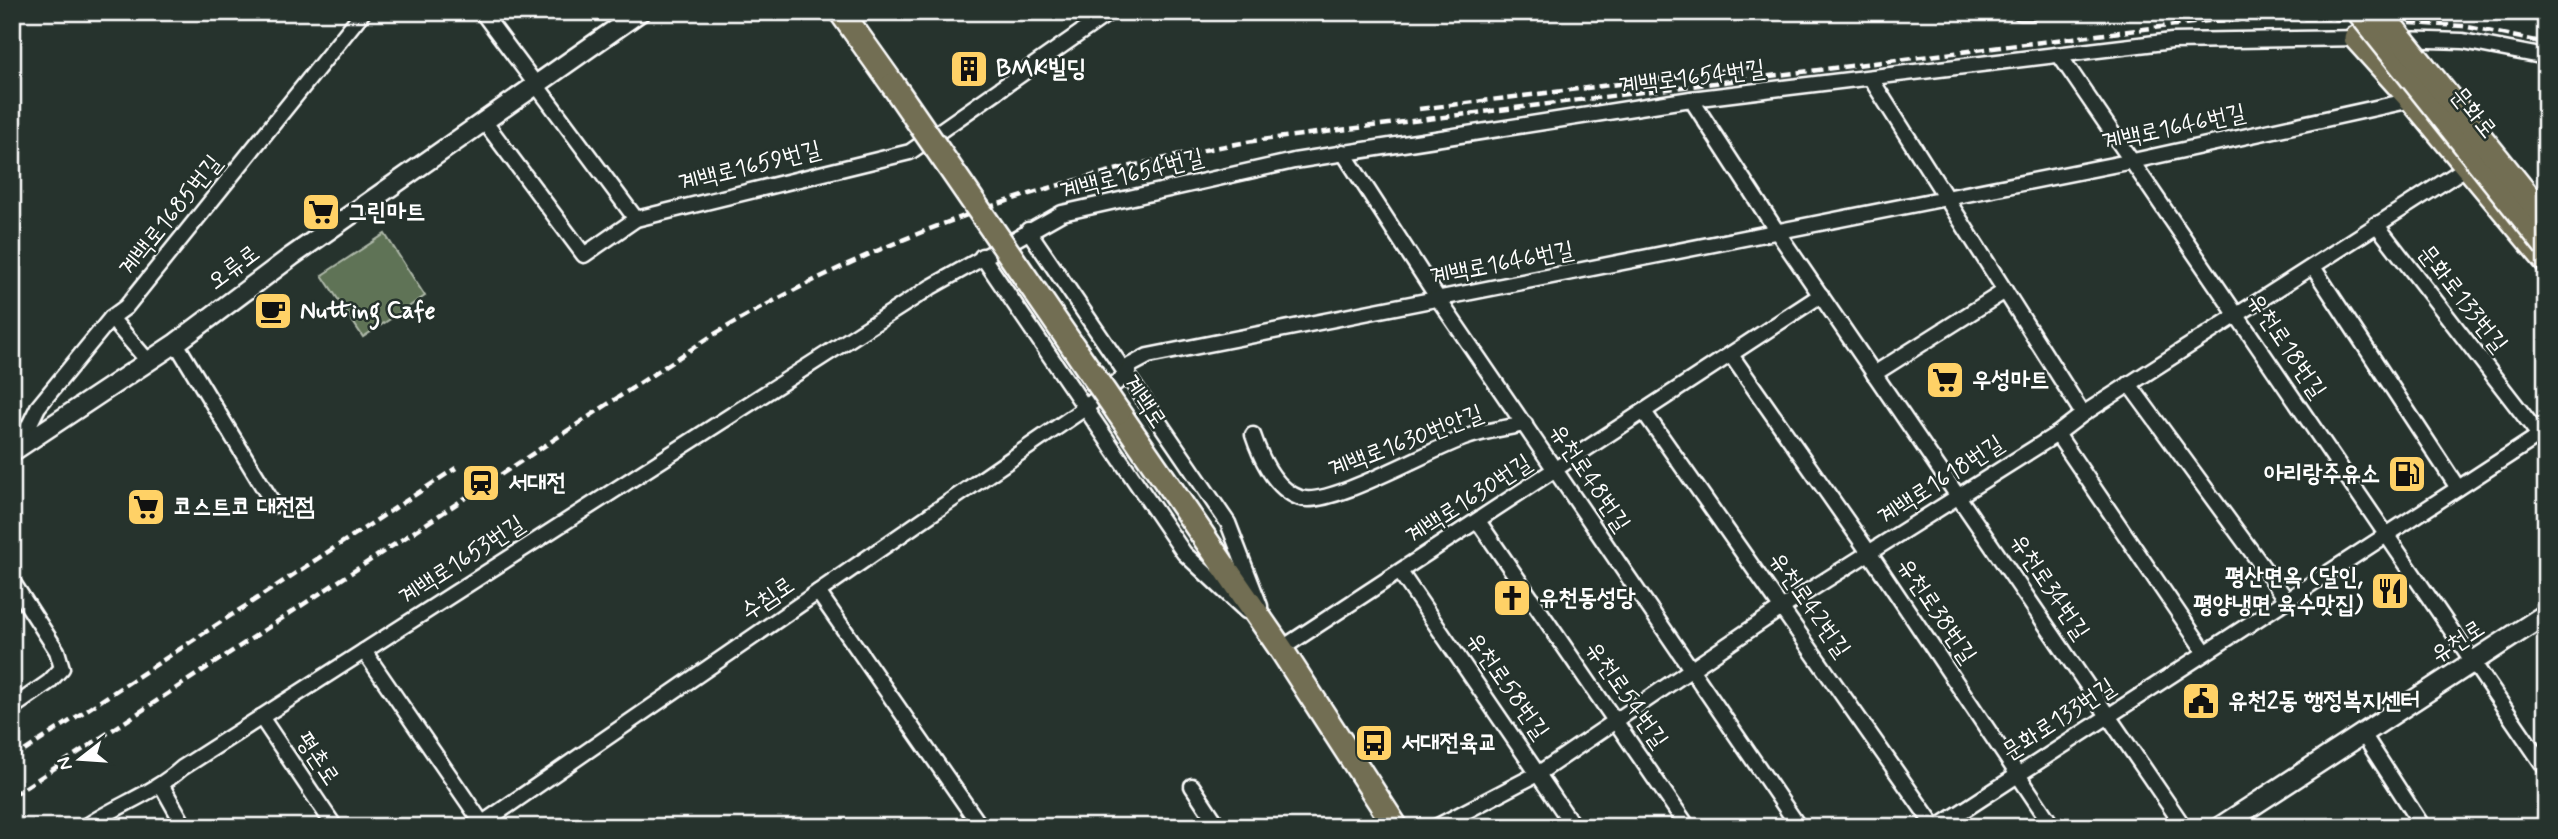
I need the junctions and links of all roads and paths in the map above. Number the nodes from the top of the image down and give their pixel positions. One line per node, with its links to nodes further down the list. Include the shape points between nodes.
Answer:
1 (363, 12): 38 (street, 계백로1685번길, via 126,307)
2 (482, 12): 15 (street)
3 (640, 12): 15 (street, 오류로)
4 (841, 12): 66 (main road, 계백로, bridge)
5 (1110, 12): 24 (street, 계백로1659번길, via 910,152)
6 (2020, 12): 7 (street)
7 (2031, 12)
8 (2359, 12): 30 (main road, 문화로, bridge)
9 (2380, 12): 25 (main road, 문화로, bridge)
10 (2356, 38): 11 (street, 계백로1654번길); 12 (street, 계백로1654번길, via 2172,41); 17 (main road)
11 (2399, 39): 13 (street, 계백로1654번길, via 2463,41); 23 (main road, via 2417,62 2437,77)
12 (2060, 56): 14 (street, 계백로1654번길); 20 (street, 유천로18번길)
13 (2546, 57)
14 (1871, 79): 16 (street, 계백로1654번길); 22 (street)
15 (535, 86): 18 (street, 오류로); 24 (street)
16 (1691, 99): 19 (street, 계백로1654번길); 28 (street, 유천로34번길)
17 (2412, 100): 20 (street, 계백로1646번길); 21 (main road)
18 (484, 121): 24 (street, 계백로1659번길, via 584,255); 39 (street, 오류로)
19 (1343, 152): 27 (street, 계백로1654번길, via 1125,197 1062,213); 36 (street, 유천로48번길)
20 (2133, 161): 22 (street, 계백로1646번길); 37 (street, 유천로18번길)
21 (2467, 167): 26 (street, 계백로1618번길); 32 (main road)
22 (1945, 196): 28 (street, 계백로1646번길); 34 (street)
23 (2546, 209)
24 (636, 219)
25 (2546, 219)
26 (2376, 225): 33 (street, 계백로1618번길); 49 (street, 문화로133번길)
27 (1028, 230): 29 (street, 계백로1654번길); 43 (street)
28 (1778, 233): 35 (street, 유천로34번길); 36 (street, 계백로1646번길)
29 (1005, 242): 31 (street, 계백로1653번길)
30 (2546, 246)
31 (982, 256): 45 (street); 67 (street, 계백로1653번길)
32 (2546, 261)
33 (2313, 267): 37 (street, 계백로1618번길); 54 (street)
34 (2005, 291): 42 (street); 47 (street)
35 (1821, 295): 40 (street, 계백로1630번길); 42 (street, 유천로34번길)
36 (1439, 300): 43 (street, 계백로1646번길, via 1147,356 1131,365); 48 (street, 유천로48번길)
37 (2236, 314): 44 (street, 계백로1618번길); 58 (street, 유천로18번길)
38 (111, 318): 41 (street); 52 (street, 계백로1685번길, via 38,407)
39 (176, 343): 41 (street, 오류로); 56 (street)
40 (1731, 355): 46 (street, 계백로1630번길); 59 (street, 유천로38번길)
41 (147, 360): 52 (street, 오류로)
42 (1874, 374): 55 (street, 유천로34번길)
43 (1126, 375): 45 (street, 계백로1646번길); 66 (street, via 1228,523)
44 (2129, 384): 47 (street, 계백로1618번길); 63 (street)
45 (1085, 408): 62 (street, 수침로); 66 (street, via 1184,553)
46 (1644, 412): 53 (street, 계백로1630번길); 64 (street, 유천로42번길)
47 (2083, 414): 50 (street, 계백로1618번길)
48 (1525, 424): 51 (street, 계백로1630번안길, via 1467,437 1350,489 1303,499 1273,477); 53 (street, 유천로48번길)
49 (2542, 433): 54 (street, 문화로133번길)
50 (2057, 434): 55 (street, 계백로1618번길); 68 (street)
51 (1254, 435)
52 (15, 450)
53 (1555, 470): 57 (street, 계백로1630번길); 70 (street, 유천로48번길)
54 (2458, 488): 58 (street, 문화로133번길)
55 (1959, 495): 59 (street, 계백로1618번길); 72 (street, 유천로34번길)
56 (274, 505)
57 (1478, 522): 60 (street, 계백로1630번길); 74 (street, 유천로54번길)
58 (2387, 534): 63 (street, 문화로133번길); 69 (street, 유천로18번길)
59 (1870, 554): 64 (street, 계백로1618번길); 78 (street, 유천로38번길)
60 (1401, 572): 66 (street, 계백로1630번길); 77 (street, 유천로58번길)
61 (12, 581): 71 (street, via 57,651 62,668)
62 (818, 592): 82 (street, 수침로); 87 (street)
63 (2287, 600): 68 (street, 문화로133번길)
64 (1783, 607): 70 (street, 계백로1618번길); 94 (street, 유천로42번길)
65 (2546, 614): 69 (main road, 유천로)
66 (1277, 643): 89 (main road, 계백로)
67 (364, 651): 73 (street, 계백로1653번길); 82 (street)
68 (2205, 652): 72 (street, 문화로133번길)
69 (2473, 662): 75 (main road, 유천로); 76 (street, 유천로18번길)
70 (1693, 668): 74 (street, 계백로1618번길); 93 (street, 유천로48번길)
71 (12, 708)
72 (2109, 715): 78 (street, 문화로133번길); 96 (street, 유천로34번길)
73 (261, 718): 79 (street, 계백로1653번길, via 182,768); 86 (street, 평촌로)
74 (1617, 720): 77 (street, 계백로1618번길); 92 (street, 유천로54번길)
75 (2362, 734): 97 (main road, 유천로); 98 (street)
76 (2546, 769)
77 (1539, 773): 90 (street, 계백로1618번길); 91 (street, 유천로58번길)
78 (2019, 774): 94 (street, 문화로133번길); 95 (street, 유천로38번길)
79 (162, 786): 81 (street, 계백로1653번길); 85 (street)
80 (1192, 786): 88 (street)
81 (113, 808): 83 (street, 계백로1653번길); 84 (street)
82 (480, 825)
83 (85, 827)
84 (105, 827)
85 (185, 827)
86 (335, 827)
87 (981, 827)
88 (1219, 827)
89 (1396, 827)
90 (1436, 827)
91 (1574, 827)
92 (1688, 827)
93 (1799, 827)
94 (1936, 827)
95 (2053, 827)
96 (2184, 827)
97 (2220, 827)
98 (2423, 827)

